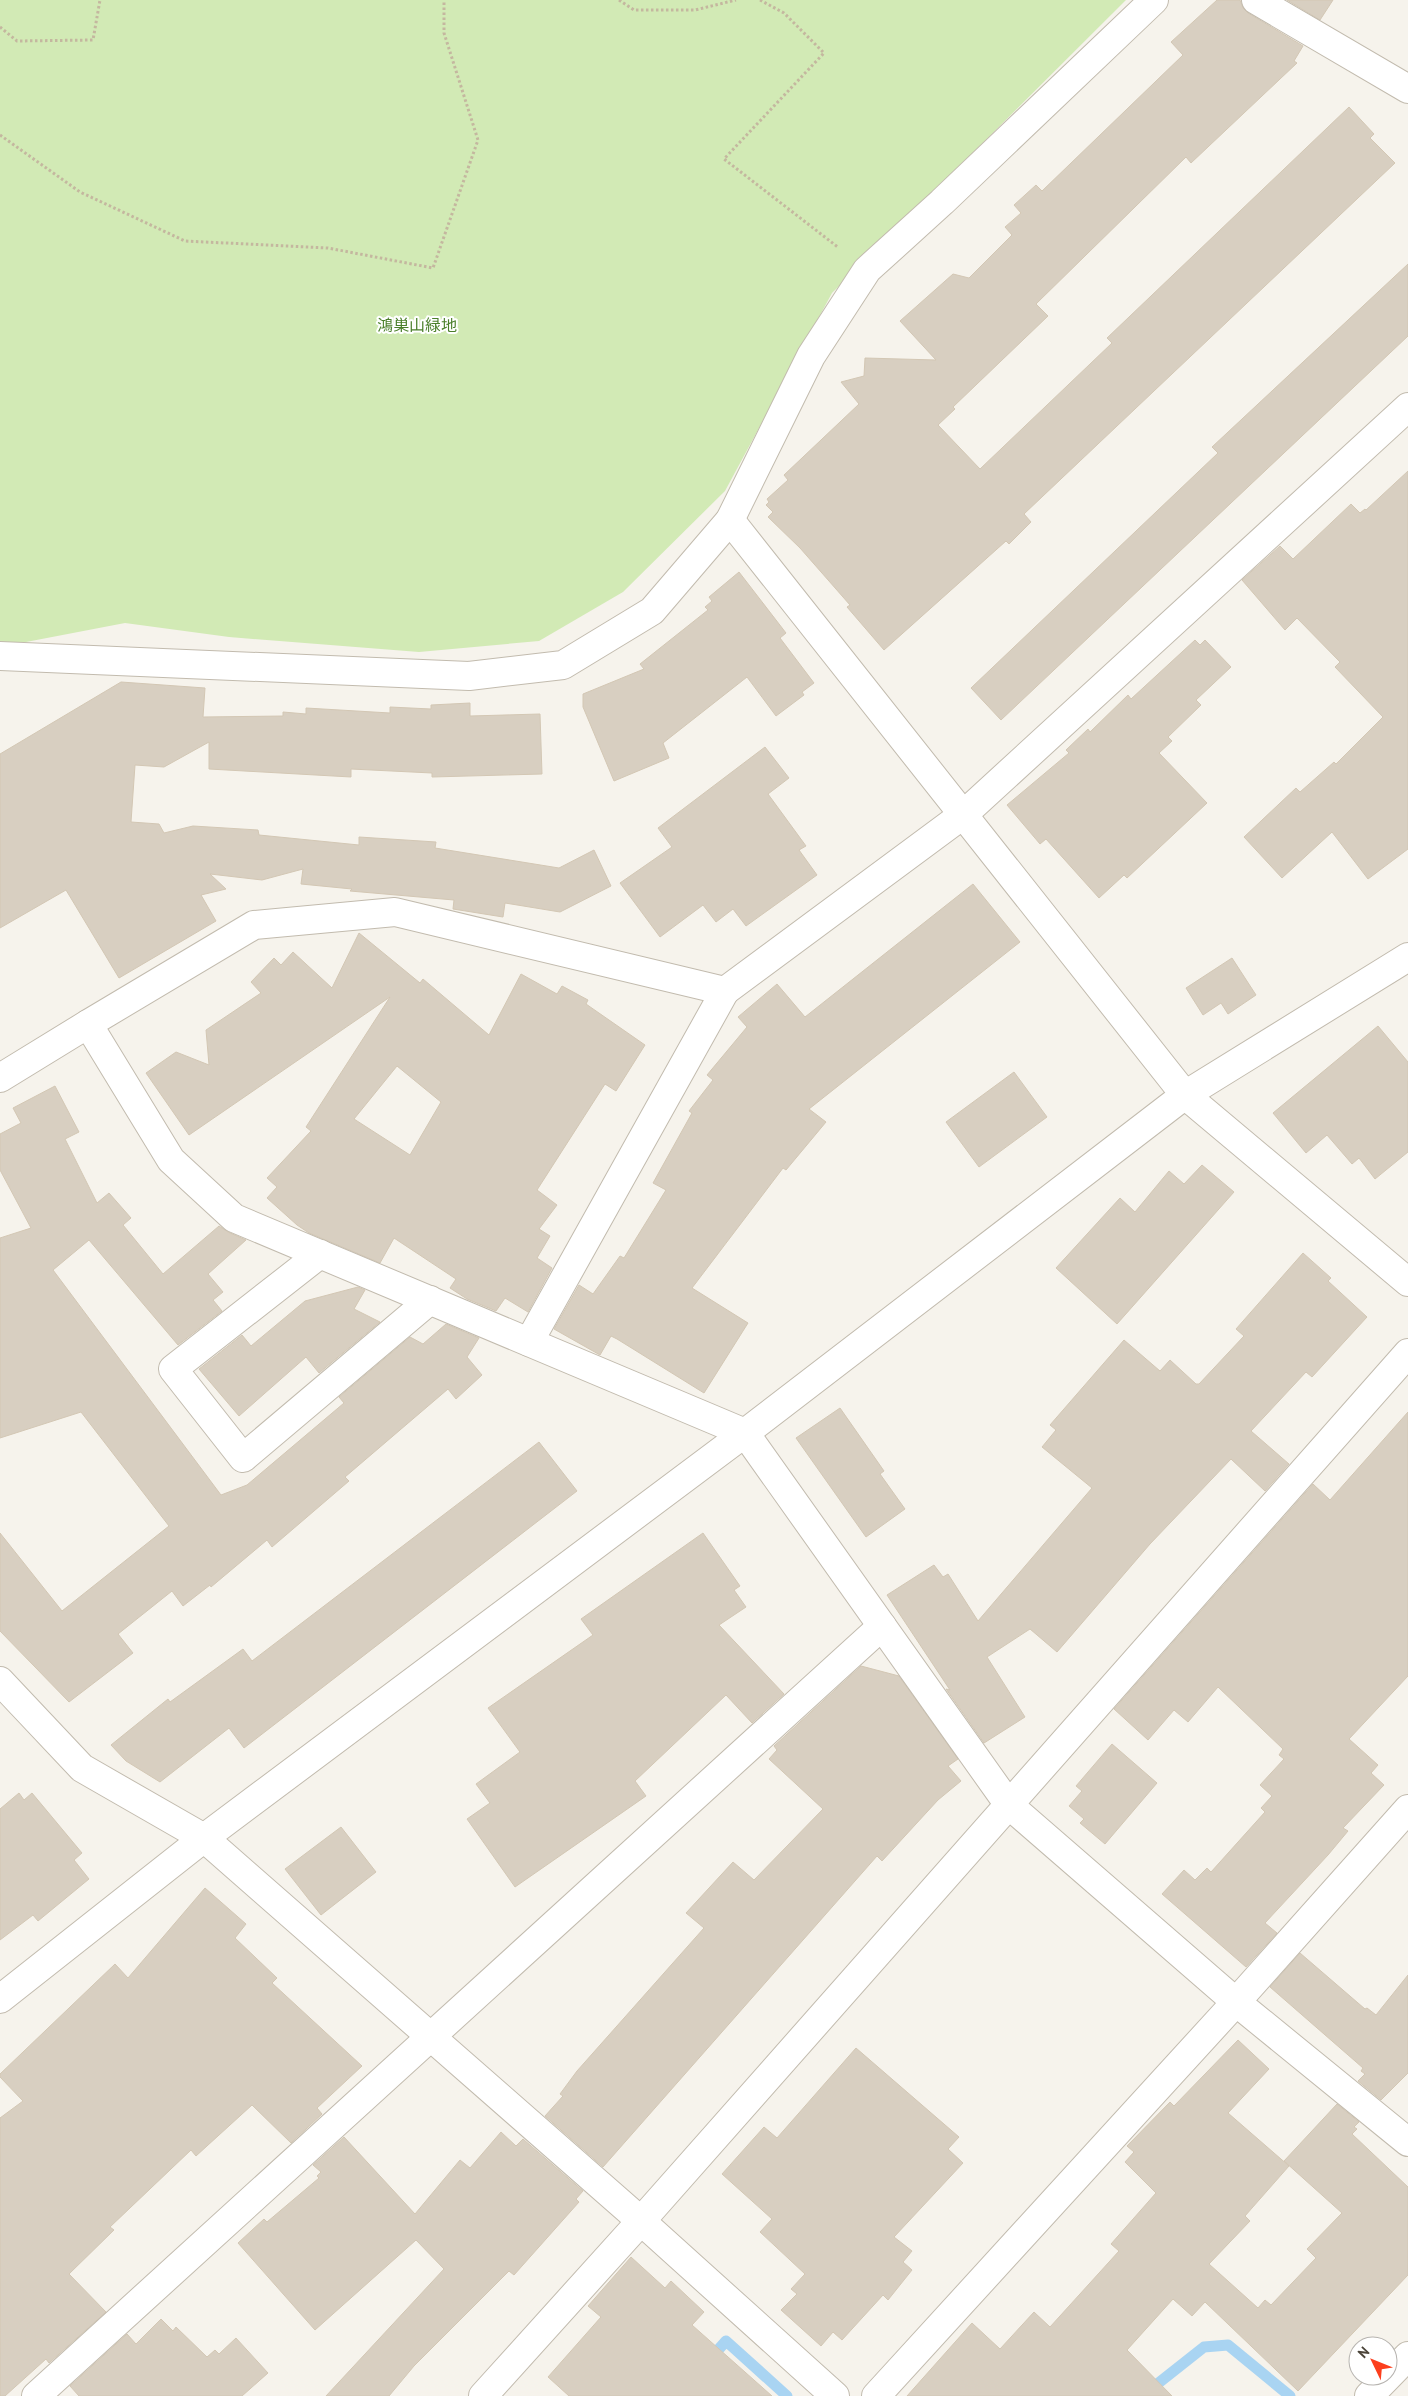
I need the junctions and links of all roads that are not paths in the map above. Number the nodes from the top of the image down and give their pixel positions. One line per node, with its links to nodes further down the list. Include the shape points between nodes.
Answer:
1 (1154, 0): 5 (street, via 868,270 811,356)
2 (1256, 0): 3 (street)
3 (1408, 89)
4 (1408, 407): 7 (street)
5 (730, 520): 6 (street, via 652,611 563,665 469,676); 7 (street)
6 (0, 656)
7 (964, 814): 9 (street); 12 (street)
8 (1408, 957): 12 (street)
9 (725, 991): 10 (street, via 395,912 254,925); 16 (street)
10 (88, 1024): 11 (street); 13 (street, via 171,1160 234,1218)
11 (0, 1078)
12 (1185, 1095): 14 (street); 18 (street)
13 (320, 1254): 15 (street); 15 (street, via 174,1369 243,1458)
14 (1408, 1282)
15 (430, 1300): 16 (street)
16 (529, 1342): 18 (street)
17 (1408, 1353): 21 (street)
18 (744, 1433): 19 (street); 23 (street)
19 (882, 1626): 21 (street); 26 (street)
20 (0, 1681): 23 (street, via 82,1768)
21 (1009, 1805): 25 (street); 28 (street)
22 (1408, 1809): 25 (street)
23 (204, 1838): 24 (street); 26 (street)
24 (0, 1999)
25 (1236, 2002): 27 (street); 33 (street)
26 (430, 2036): 28 (street); 30 (street)
27 (1408, 2142)
28 (641, 2221): 31 (street); 32 (street)
29 (1408, 2356): 34 (street)
30 (36, 2396)
31 (483, 2396)
32 (835, 2396)
33 (876, 2396)
34 (1370, 2396)

